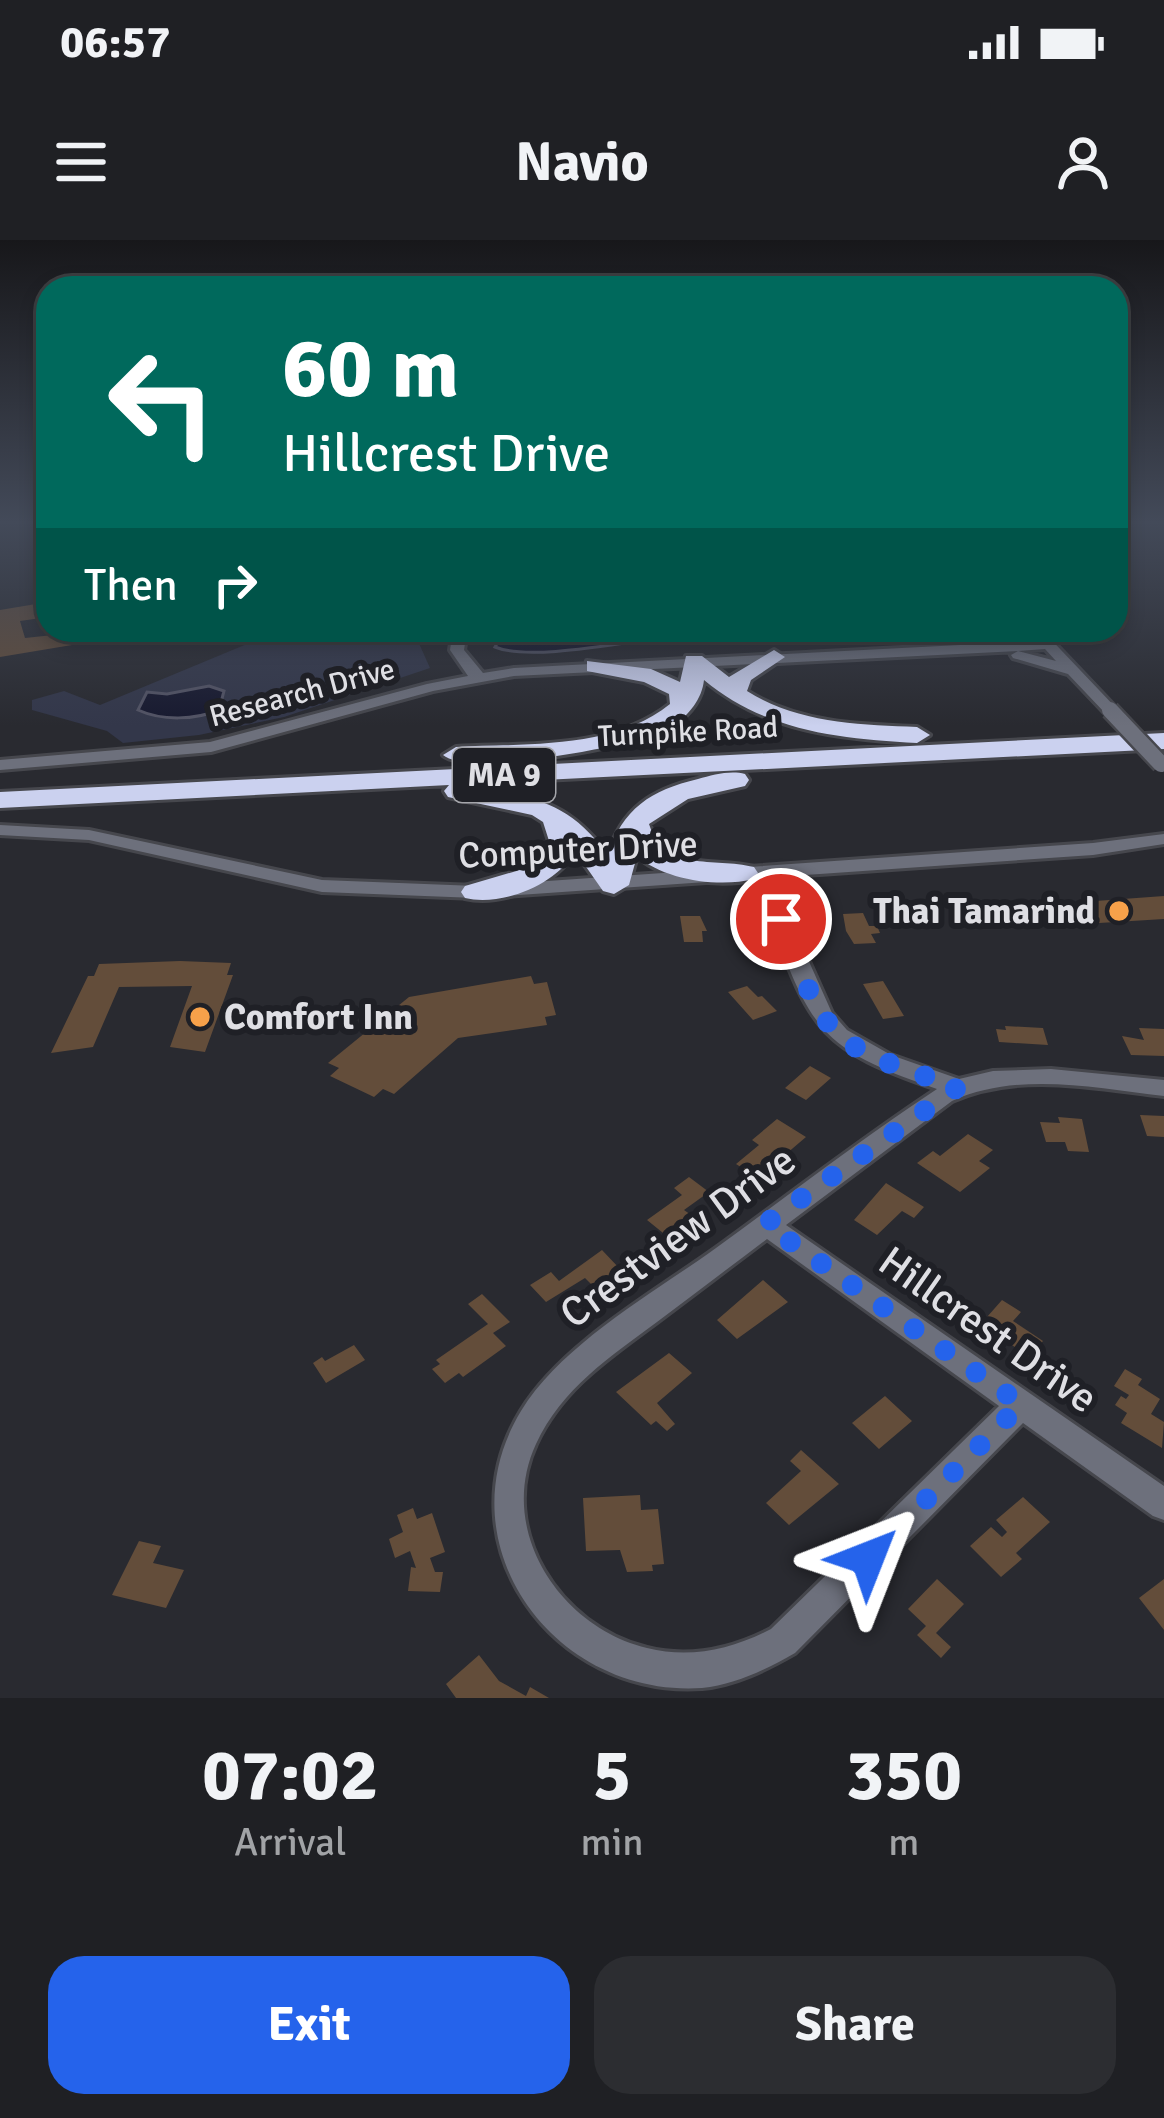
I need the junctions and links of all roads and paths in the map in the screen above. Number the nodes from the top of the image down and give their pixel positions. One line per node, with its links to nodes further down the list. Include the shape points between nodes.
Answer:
1 (456, 642): 9 (street)
2 (1045, 642): 3 (street)
3 (1048, 645): 4 (street, Research Drive); 8 (street)
4 (927, 651): 5 (street, Research Drive); 8 (street, via 1007,653)
5 (774, 657): 6 (street, Research Drive); 10 (highway, via 741,676)
6 (694, 661): 7 (street, Research Drive); 10 (highway); 11 (highway)
7 (596, 666): 9 (street, Research Drive); 11 (highway, via 668,682)
8 (1073, 671): 14 (street, bridge)
9 (478, 678): 15 (street, Research Drive, via 211,747)
10 (734, 693): 12 (highway, via 834,728)
11 (682, 706): 16 (highway, via 644,730 587,743)
12 (1039, 737): 14 (highway, Turnpike Road / MA 9); 16 (highway, Turnpike Road / MA 9)
13 (1008, 749): 14 (highway, Turnpike Road / MA 9); 18 (highway, Turnpike Road / MA 9); 20 (highway, via 720,782 678,794)
14 (1163, 751)
15 (0, 764)
16 (144, 781): 17 (highway, Turnpike Road / MA 9)
17 (0, 788)
18 (0, 801): 19 (highway, via 417,789 506,799)
19 (556, 819): 26 (highway, via 575,830); 27 (highway, via 564,844 554,864)
20 (634, 824): 25 (highway, via 658,861); 26 (highway)
21 (0, 830): 27 (street, Computer Drive, via 89,835 322,886)
22 (1164, 838): 24 (street, Computer Drive)
23 (1164, 848): 24 (street)
24 (1093, 849): 25 (street, Computer Drive)
25 (743, 873): 26 (street, Computer Drive)
26 (614, 885): 27 (street, Computer Drive)
27 (476, 892)
28 (781, 919): 29 (street, via 807,990 835,1035 875,1060)
29 (958, 1087): 30 (street, Crestview Drive, via 1001,1078); 31 (street, Crestview Drive)
30 (1164, 1088)
31 (765, 1224): 32 (street, Hillcrest Drive); 32 (street, Crestview Drive, via 569,1370 516,1454 508,1511 523,1570 562,1623 589,1644 653,1669 688,1671 754,1657 806,1619)
32 (1021, 1404): 33 (street, Hillcrest Drive)
33 (1164, 1505)

